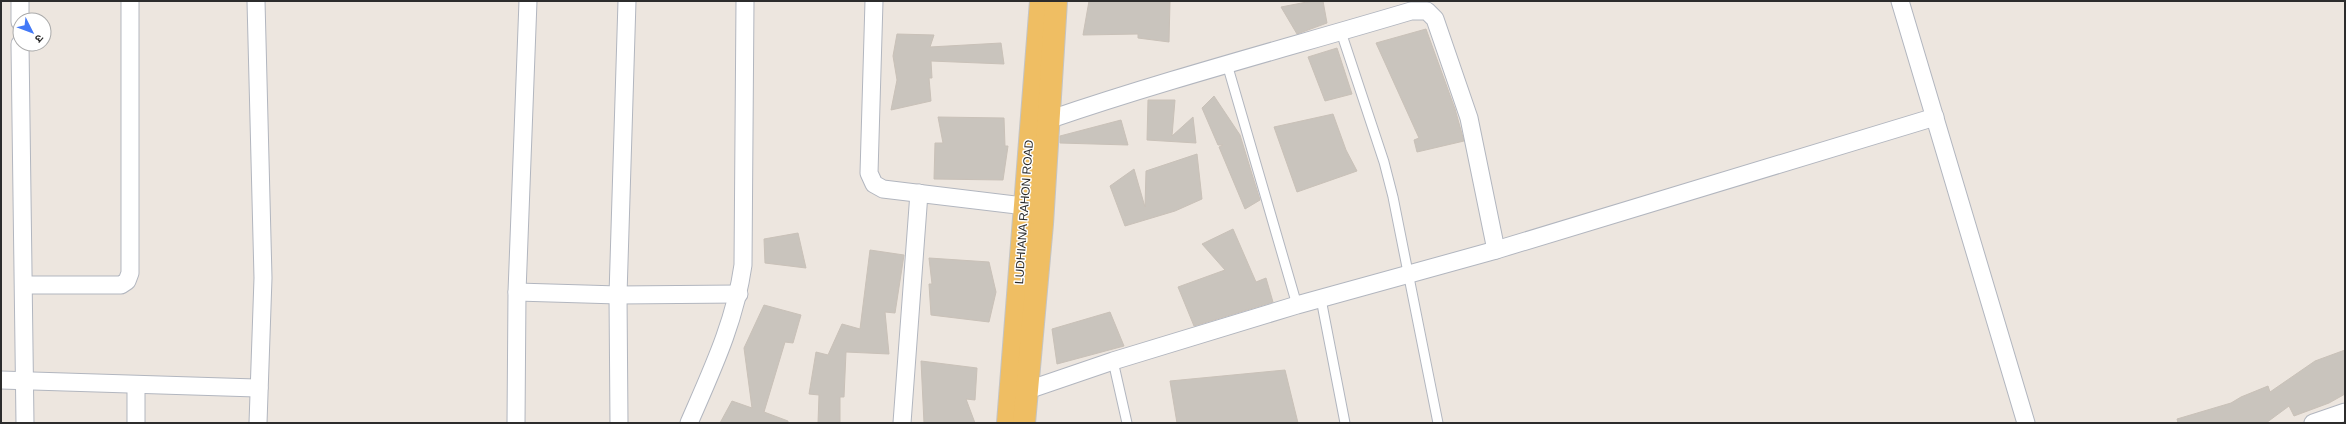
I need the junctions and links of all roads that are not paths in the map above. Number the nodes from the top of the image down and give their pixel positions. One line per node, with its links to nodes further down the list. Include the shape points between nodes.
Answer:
1 (20, 1): 12 (street)
2 (130, 1): 22 (street, via 130,272 127,281 121,285)
3 (256, 1): 32 (street, via 263,278)
4 (528, 1): 23 (street)
5 (627, 1): 25 (street)
6 (745, 1): 24 (street, via 744,233)
7 (874, 1): 18 (street, via 869,173 874,184 883,189)
8 (1041, 1): 19 (main road, LUDHIANA RAHON ROAD)
9 (1056, 1): 17 (main road, LUDHIANA RAHON ROAD)
10 (1900, 1): 16 (street)
11 (1426, 6): 13 (street); 20 (street, via 1435,19 1469,118)
12 (20, 12)
13 (1341, 32): 15 (street); 21 (lane, via 1384,162)
14 (20, 52): 22 (street)
15 (1227, 64): 17 (street, via 1136,90); 27 (lane)
16 (1935, 117): 20 (street); 47 (street)
17 (1048, 120): 33 (main road, LUDHIANA RAHON ROAD)
18 (919, 193): 19 (street); 41 (street)
19 (1024, 206): 42 (main road, LUDHIANA RAHON ROAD)
20 (1496, 250): 21 (street)
21 (1407, 273): 26 (street); 46 (lane)
22 (24, 285): 30 (street)
23 (517, 292): 25 (street); 38 (street)
24 (739, 294): 25 (street); 40 (street, via 730,326)
25 (618, 295): 39 (street)
26 (1321, 299): 27 (street); 45 (lane)
27 (1297, 304): 28 (street)
28 (1113, 361): 33 (street); 44 (lane)
29 (1, 380): 30 (street)
30 (25, 380): 31 (street); 35 (street)
31 (136, 385): 32 (street); 36 (street)
32 (259, 388): 37 (street)
33 (1028, 390): 43 (main road, LUDHIANA RAHON ROAD)
34 (2345, 412): 48 (street)
35 (25, 423)
36 (136, 423)
37 (258, 423)
38 (516, 423)
39 (619, 423)
40 (689, 423)
41 (902, 423)
42 (1008, 423)
43 (1024, 423)
44 (1127, 423)
45 (1345, 423)
46 (1438, 423)
47 (2026, 423)
48 (2314, 423)

